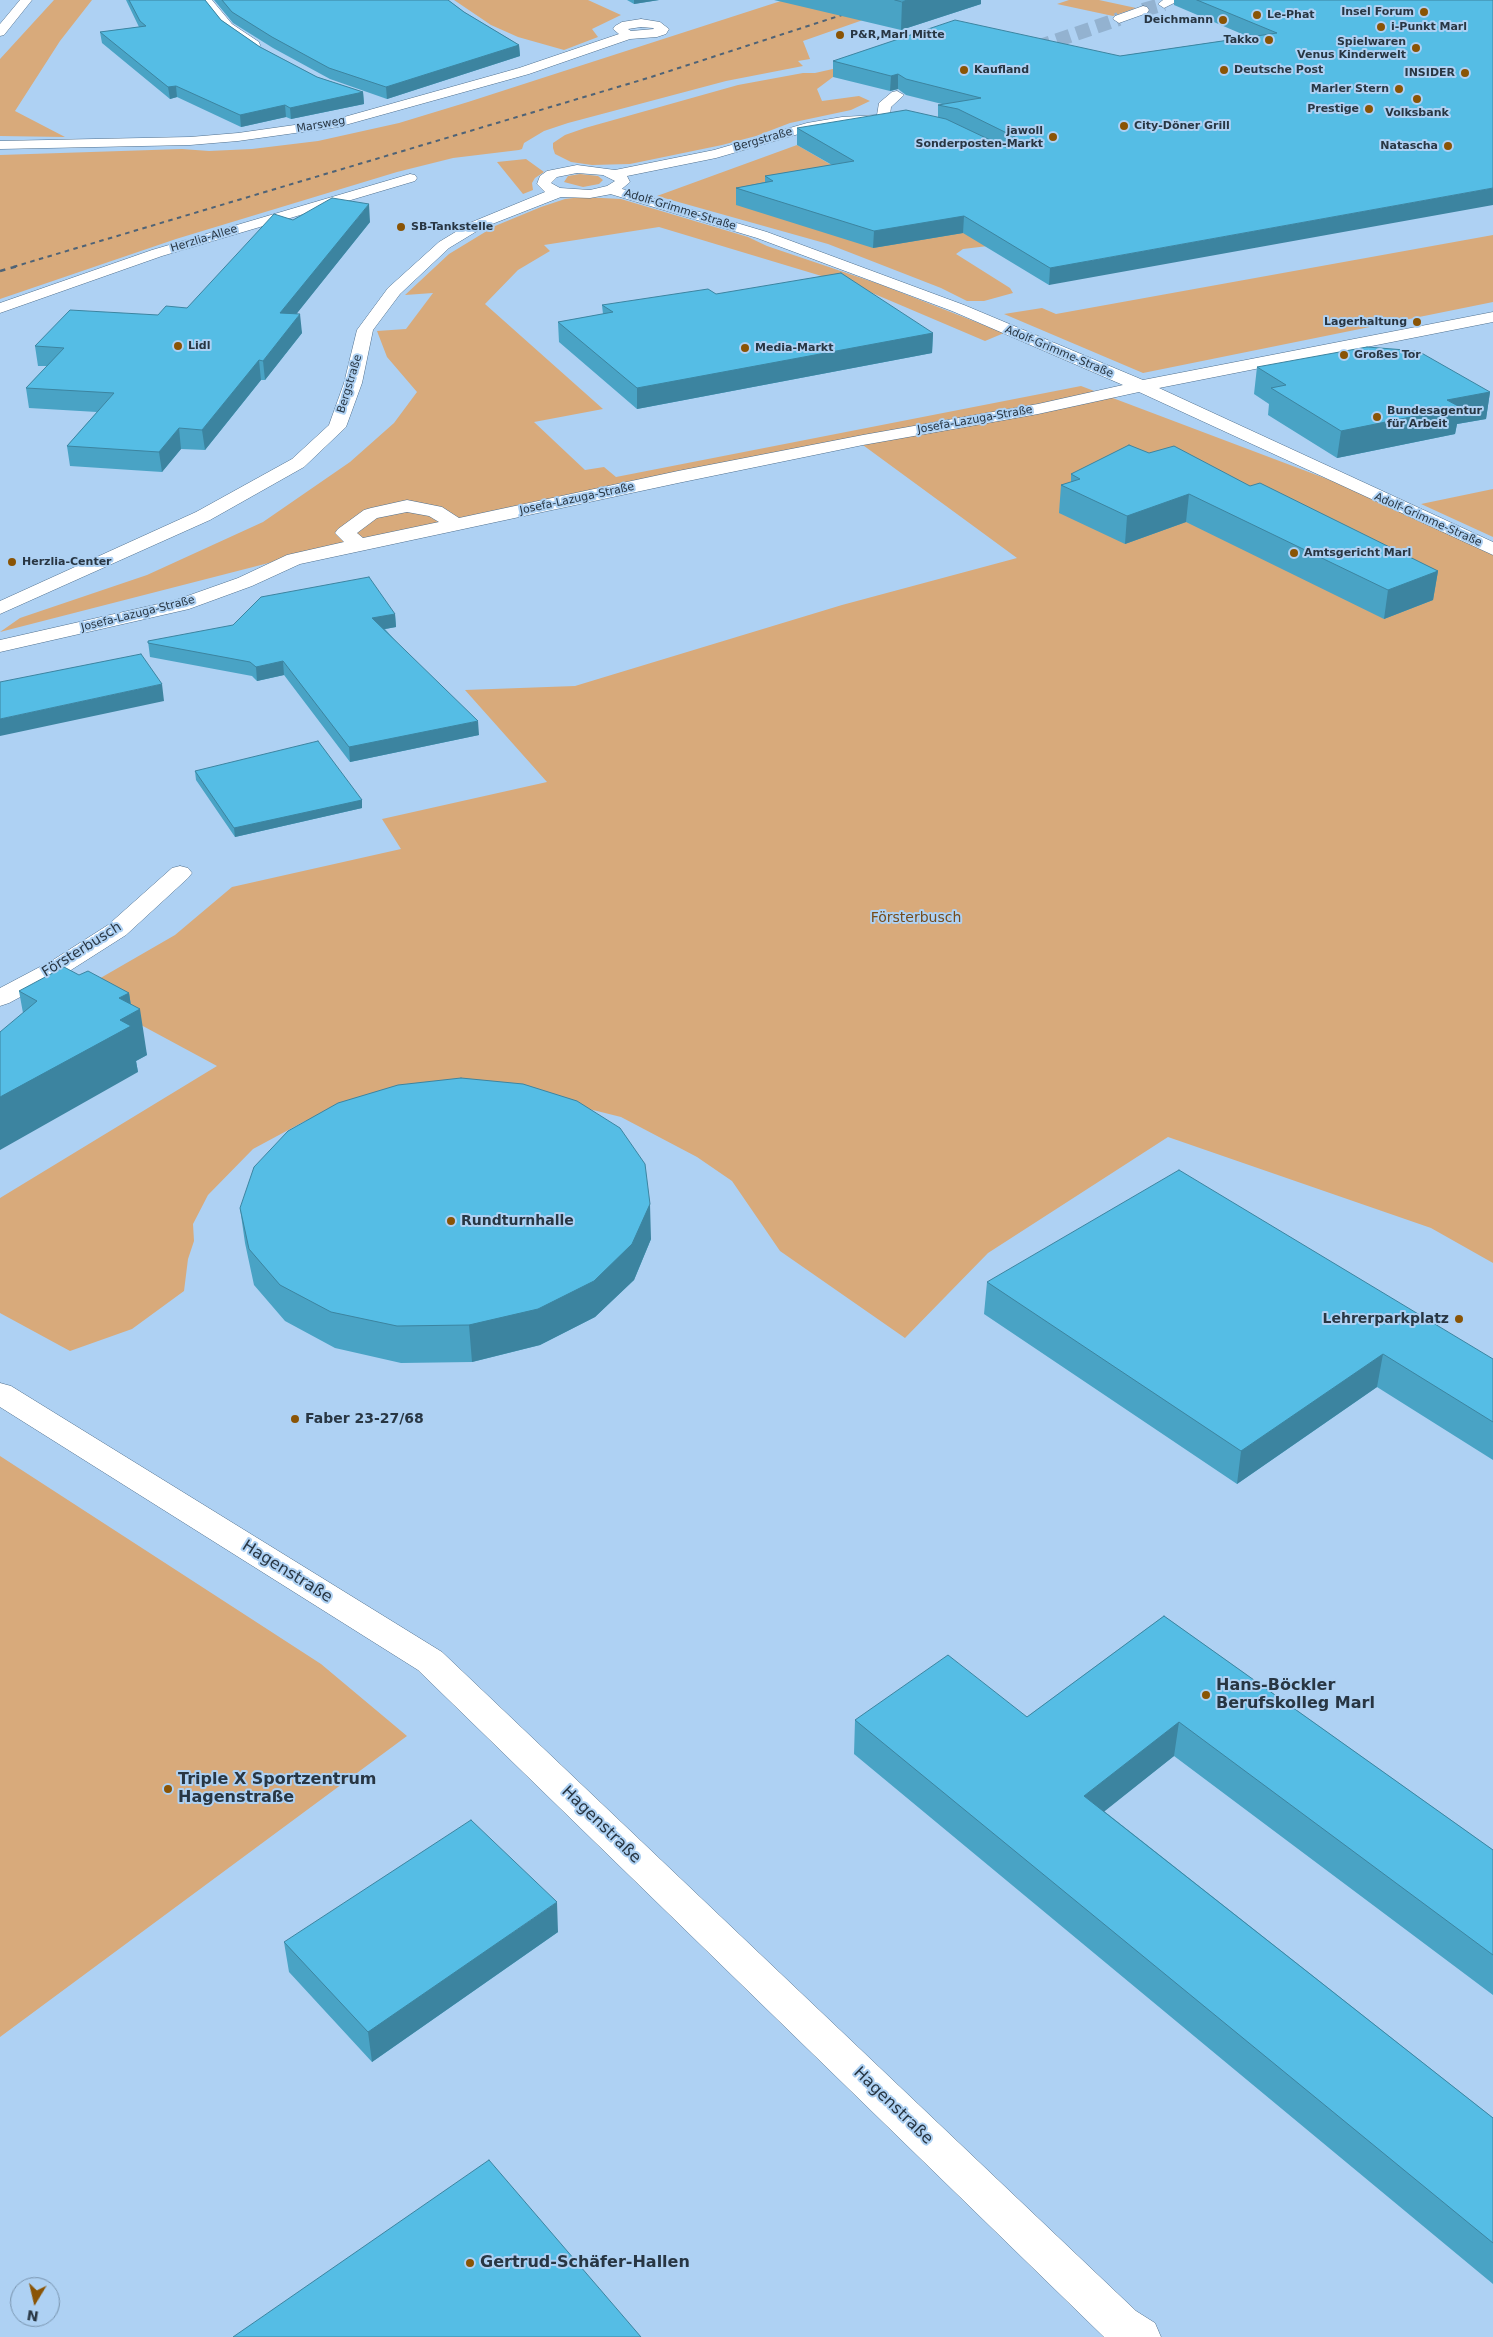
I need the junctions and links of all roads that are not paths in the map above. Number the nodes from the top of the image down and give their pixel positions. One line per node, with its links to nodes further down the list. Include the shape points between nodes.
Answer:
1 (26, 0): 5 (street)
2 (206, 0): 7 (street, via 228,27)
3 (1143, 10): 4 (street)
4 (1119, 19)
5 (0, 32)
6 (629, 35): 10 (street, Marsweg, via 524,71)
7 (267, 53)
8 (897, 94): 11 (street, via 884,106)
9 (369, 99): 10 (street)
10 (396, 108): 13 (street, Marsweg, via 338,123 238,137)
11 (884, 119): 12 (street, Bergstraße); 15 (street, Bergstraße, via 807,127)
12 (902, 120)
13 (0, 145)
14 (410, 178): 17 (street, Herzlia-Allee, via 157,253)
15 (613, 182): 16 (street, Bergstraße, via 590,194); 16 (street, Bergstraße, via 591,169 552,174 544,184); 19 (street, Adolf-Grimme-Straße, via 958,308)
16 (559, 192): 23 (street, Bergstraße, via 477,225 444,245 394,291 365,330 353,383 337,427 298,463 203,516)
17 (0, 308)
18 (1493, 317): 19 (street, Josefa-Lazuga-Straße)
19 (1142, 386): 20 (street, Josefa-Lazuga-Straße, via 1038,409 706,471); 22 (street, Adolf-Grimme-Straße)
20 (456, 525): 21 (street, Josefa-Lazuga-Straße); 21 (street, via 435,511 407,506 371,514 345,533)
21 (358, 545): 26 (street, Josefa-Lazuga-Straße, via 294,559 182,605)
22 (1493, 549)
23 (92, 568): 24 (street, Bergstraße); 25 (street, Bergstraße)
24 (0, 588)
25 (0, 608)
26 (0, 646)
27 (180, 873): 28 (street, Försterbusch, via 117,930 62,965)
28 (0, 998)
29 (0, 1393): 30 (street, Hagenstraße, via 430,1661 1121,2325)
30 (1140, 2337)

